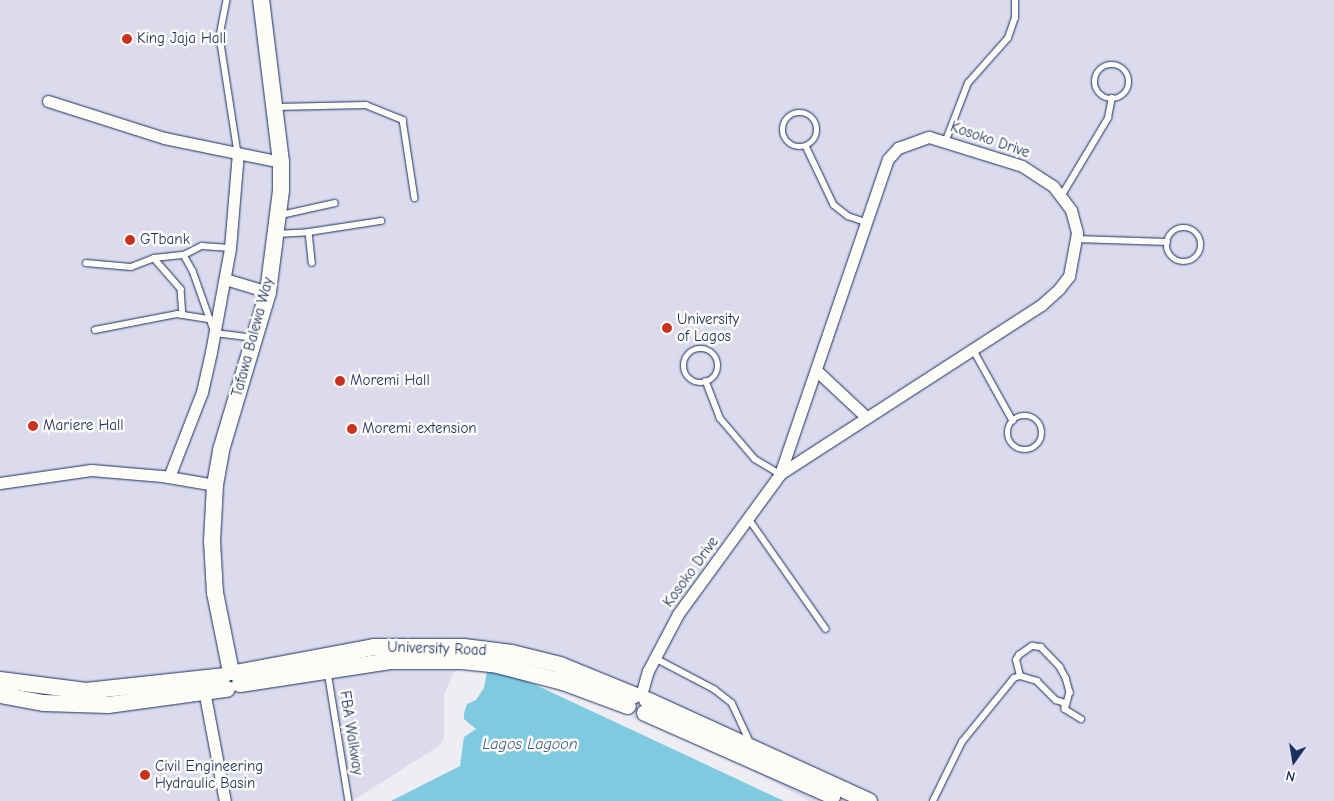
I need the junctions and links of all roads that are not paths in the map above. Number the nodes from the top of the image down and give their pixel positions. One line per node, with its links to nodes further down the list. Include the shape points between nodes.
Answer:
1 (227, 0): 9 (lane, via 220,37)
2 (261, 0): 6 (main road, Tafawa Balewa Way)
3 (1015, 0): 7 (lane, via 1015,18 1008,38 968,83)
4 (1112, 98): 4 (lane, via 1122,95 1129,81 1125,71 1110,65 1098,74 1096,84 1102,94); 11 (lane, via 1108,118)
5 (48, 101): 9 (street, via 164,138)
6 (274, 107): 10 (main road, Tafawa Balewa Way); 12 (lane, via 366,104 404,120)
7 (946, 140): 11 (street, Kosoko Drive, via 1022,166); 16 (street, Kosoko Drive, via 929,137 898,148 888,159)
8 (806, 146): 8 (lane, via 814,139 816,124 809,116 793,114 784,127 786,138 794,145); 16 (lane, via 834,205 848,216)
9 (238, 153): 10 (street); 21 (street)
10 (280, 162): 14 (main road, Tafawa Balewa Way)
11 (1062, 195): 19 (street, Kosoko Drive, via 1071,210)
12 (415, 198)
13 (335, 203): 14 (lane)
14 (278, 215): 18 (main road, Tafawa Balewa Way)
15 (382, 220): 17 (lane)
16 (865, 222): 34 (street, Kosoko Drive)
17 (308, 232): 18 (lane); 25 (lane)
18 (276, 234): 27 (main road, Tafawa Balewa Way)
19 (1076, 239): 20 (lane); 33 (street, Kosoko Drive, via 1069,276 1059,289)
20 (1167, 242): 20 (lane, via 1169,253 1183,262 1194,258 1200,244 1196,234 1182,228 1172,233)
21 (230, 248): 22 (lane, via 202,246); 26 (street)
22 (184, 255): 23 (lane); 29 (lane)
23 (154, 258): 24 (lane, via 130,267); 28 (lane, via 181,289)
24 (86, 263)
25 (312, 263)
26 (225, 279): 27 (street); 31 (street)
27 (268, 292): 32 (main road, Tafawa Balewa Way)
28 (183, 315): 29 (lane); 30 (lane)
29 (210, 319): 31 (lane)
30 (95, 330)
31 (215, 333): 32 (lane); 39 (street, via 202,392)
32 (256, 338): 41 (main road, Tafawa Balewa Way, via 221,450)
33 (973, 348): 36 (street, Kosoko Drive); 37 (lane)
34 (817, 371): 36 (street); 38 (street, Kosoko Drive)
35 (706, 381): 35 (lane, via 717,370 716,360 710,351 694,350 684,363 686,374 695,381); 38 (lane, via 720,418 755,460)
36 (866, 417): 38 (street, Kosoko Drive)
37 (1013, 421): 37 (lane, via 1008,436 1014,446 1024,450 1035,447 1041,433 1037,423 1023,417)
38 (780, 474): 42 (street, Kosoko Drive)
39 (169, 477): 40 (street, via 91,470); 41 (street)
40 (0, 483)
41 (215, 485): 47 (main road, Tafawa Balewa Way, via 212,542 215,593)
42 (749, 519): 43 (lane); 44 (street, Kosoko Drive, via 678,614)
43 (826, 629)
44 (655, 658): 51 (street, Kosoko Drive); 54 (lane, via 714,689 732,703)
45 (327, 662): 47 (main road, University Road); 51 (main road, University Road, via 426,659 493,664); 56 (lane, FBA Walkway)
46 (1020, 676): 52 (lane, via 1037,681 1056,700 1064,703); 52 (lane, via 1016,660 1024,649 1032,646 1046,652 1060,667 1070,692); 59 (lane, via 1002,690 967,734)
47 (231, 679): 49 (main road, University Road)
48 (0, 680): 49 (main road, University Road, via 86,692)
49 (204, 686): 50 (main road, University Road, via 108,705 44,703); 55 (street)
50 (0, 695)
51 (639, 702): 54 (main road, University Road); 57 (main road, University Road)
52 (1065, 709): 53 (lane)
53 (1081, 719)
54 (752, 746): 58 (main road, University Road)
55 (225, 801)
56 (349, 801)
57 (842, 801)
58 (869, 801)
59 (933, 801)

